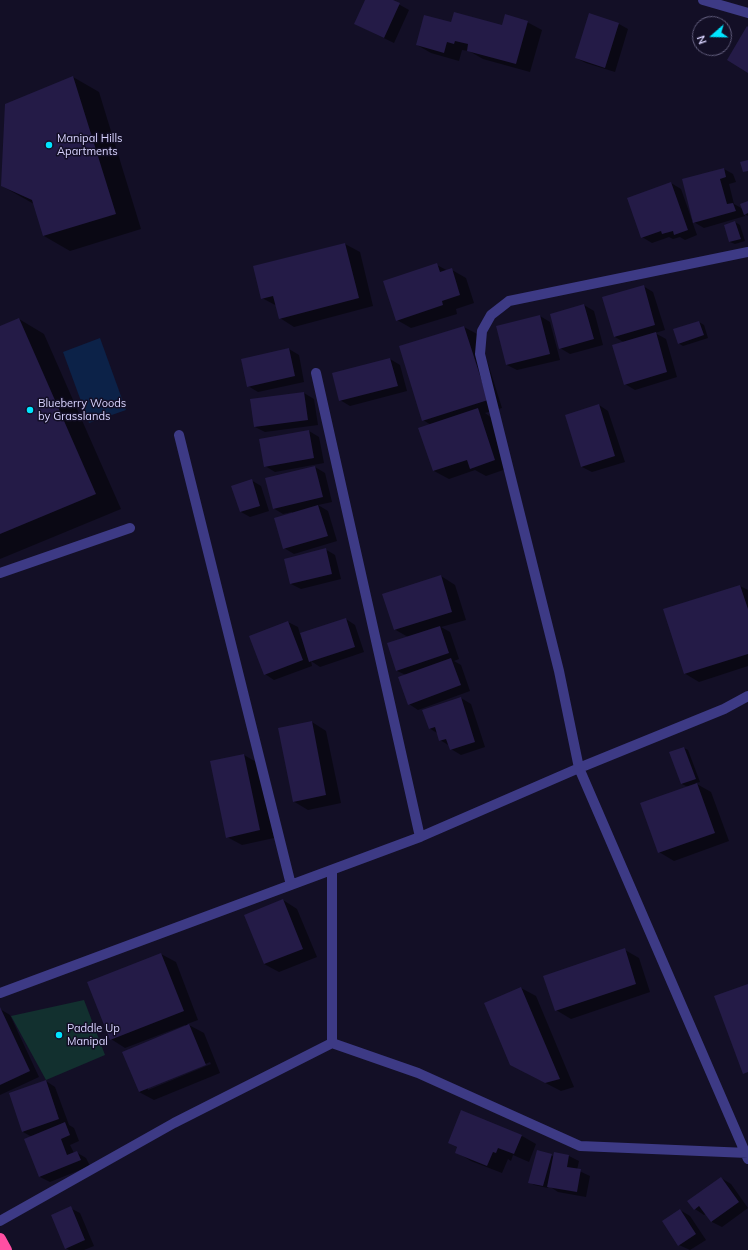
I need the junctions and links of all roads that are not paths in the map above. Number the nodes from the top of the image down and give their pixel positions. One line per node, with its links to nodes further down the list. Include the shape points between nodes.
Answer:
1 (703, 0): 2 (street)
2 (748, 13)
3 (748, 252): 9 (street, via 510,301 491,315 482,331 480,354 559,671)
4 (316, 373): 10 (street)
5 (179, 435): 12 (street)
6 (130, 528): 7 (street)
7 (0, 574)
8 (748, 696): 9 (street, via 724,709)
9 (579, 768): 10 (street); 15 (street)
10 (420, 837): 11 (street)
11 (332, 870): 12 (street); 14 (street)
12 (291, 885): 13 (street)
13 (0, 993)
14 (332, 1043): 15 (street, via 418,1073 580,1146); 16 (street, via 174,1123)
15 (747, 1155)
16 (0, 1221)
17 (0, 1239): 18 (highway)
18 (6, 1250)

